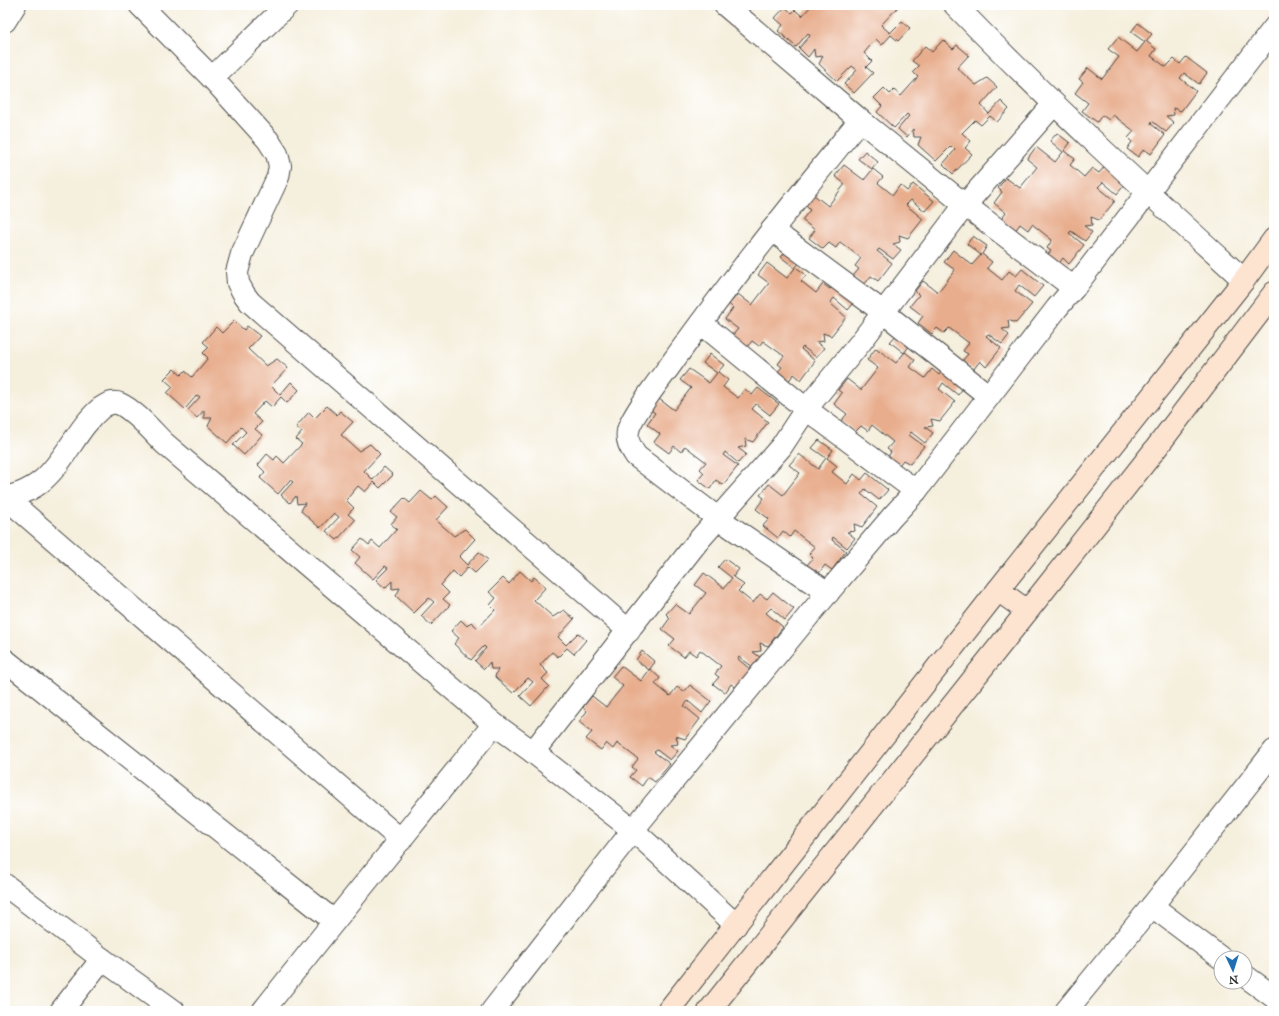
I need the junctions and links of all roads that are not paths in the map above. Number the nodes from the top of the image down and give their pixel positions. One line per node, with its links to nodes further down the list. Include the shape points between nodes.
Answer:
1 (15, 5): 6 (street)
2 (140, 5): 8 (street)
3 (288, 5): 8 (street)
4 (725, 5): 10 (street)
5 (955, 5): 9 (street)
6 (5, 21)
7 (1274, 28): 11 (street)
8 (212, 78): 30 (street, via 268,140 277,154 280,166 278,177 242,254 237,272 238,283 250,302)
9 (1054, 104): 11 (street); 12 (street)
10 (860, 120): 12 (street); 13 (street)
11 (1148, 193): 15 (street); 16 (street)
12 (965, 205): 16 (street); 18 (street)
13 (772, 230): 18 (street); 20 (street)
14 (1274, 239): 15 (street)
15 (1244, 280): 19 (street)
16 (1074, 288): 22 (street)
17 (1274, 293): 21 (street)
18 (883, 312): 22 (street); 23 (street)
19 (1217, 313): 21 (street); 27 (street)
20 (700, 323): 23 (street); 26 (street, via 632,419 628,430 629,444 636,456)
21 (1242, 334): 29 (street, via 1157,447)
22 (988, 396): 24 (street)
23 (806, 409): 24 (street); 26 (street, via 781,447)
24 (916, 491): 28 (street)
25 (5, 498): 32 (street, via 27,491 43,481 101,408 106,404 120,403); 36 (street)
26 (719, 519): 28 (street); 30 (street)
27 (998, 590): 29 (street); 40 (street)
28 (828, 593): 35 (street)
29 (1027, 611): 50 (street)
30 (629, 631): 34 (street)
31 (5, 660): 39 (street)
32 (494, 724): 34 (street); 36 (street)
33 (1274, 751): 38 (street)
34 (533, 752): 35 (street)
35 (633, 830): 40 (street); 48 (street)
36 (401, 840): 39 (street)
37 (5, 885): 42 (street)
38 (1152, 906): 41 (street); 51 (street)
39 (334, 921): 47 (street)
40 (736, 925): 49 (street)
41 (1213, 952)
42 (102, 959): 45 (street); 46 (street)
43 (1253, 982): 44 (street)
44 (1274, 997)
45 (61, 1011)
46 (174, 1011)
47 (263, 1011)
48 (492, 1011)
49 (668, 1011)
50 (709, 1011)
51 (1066, 1011)

